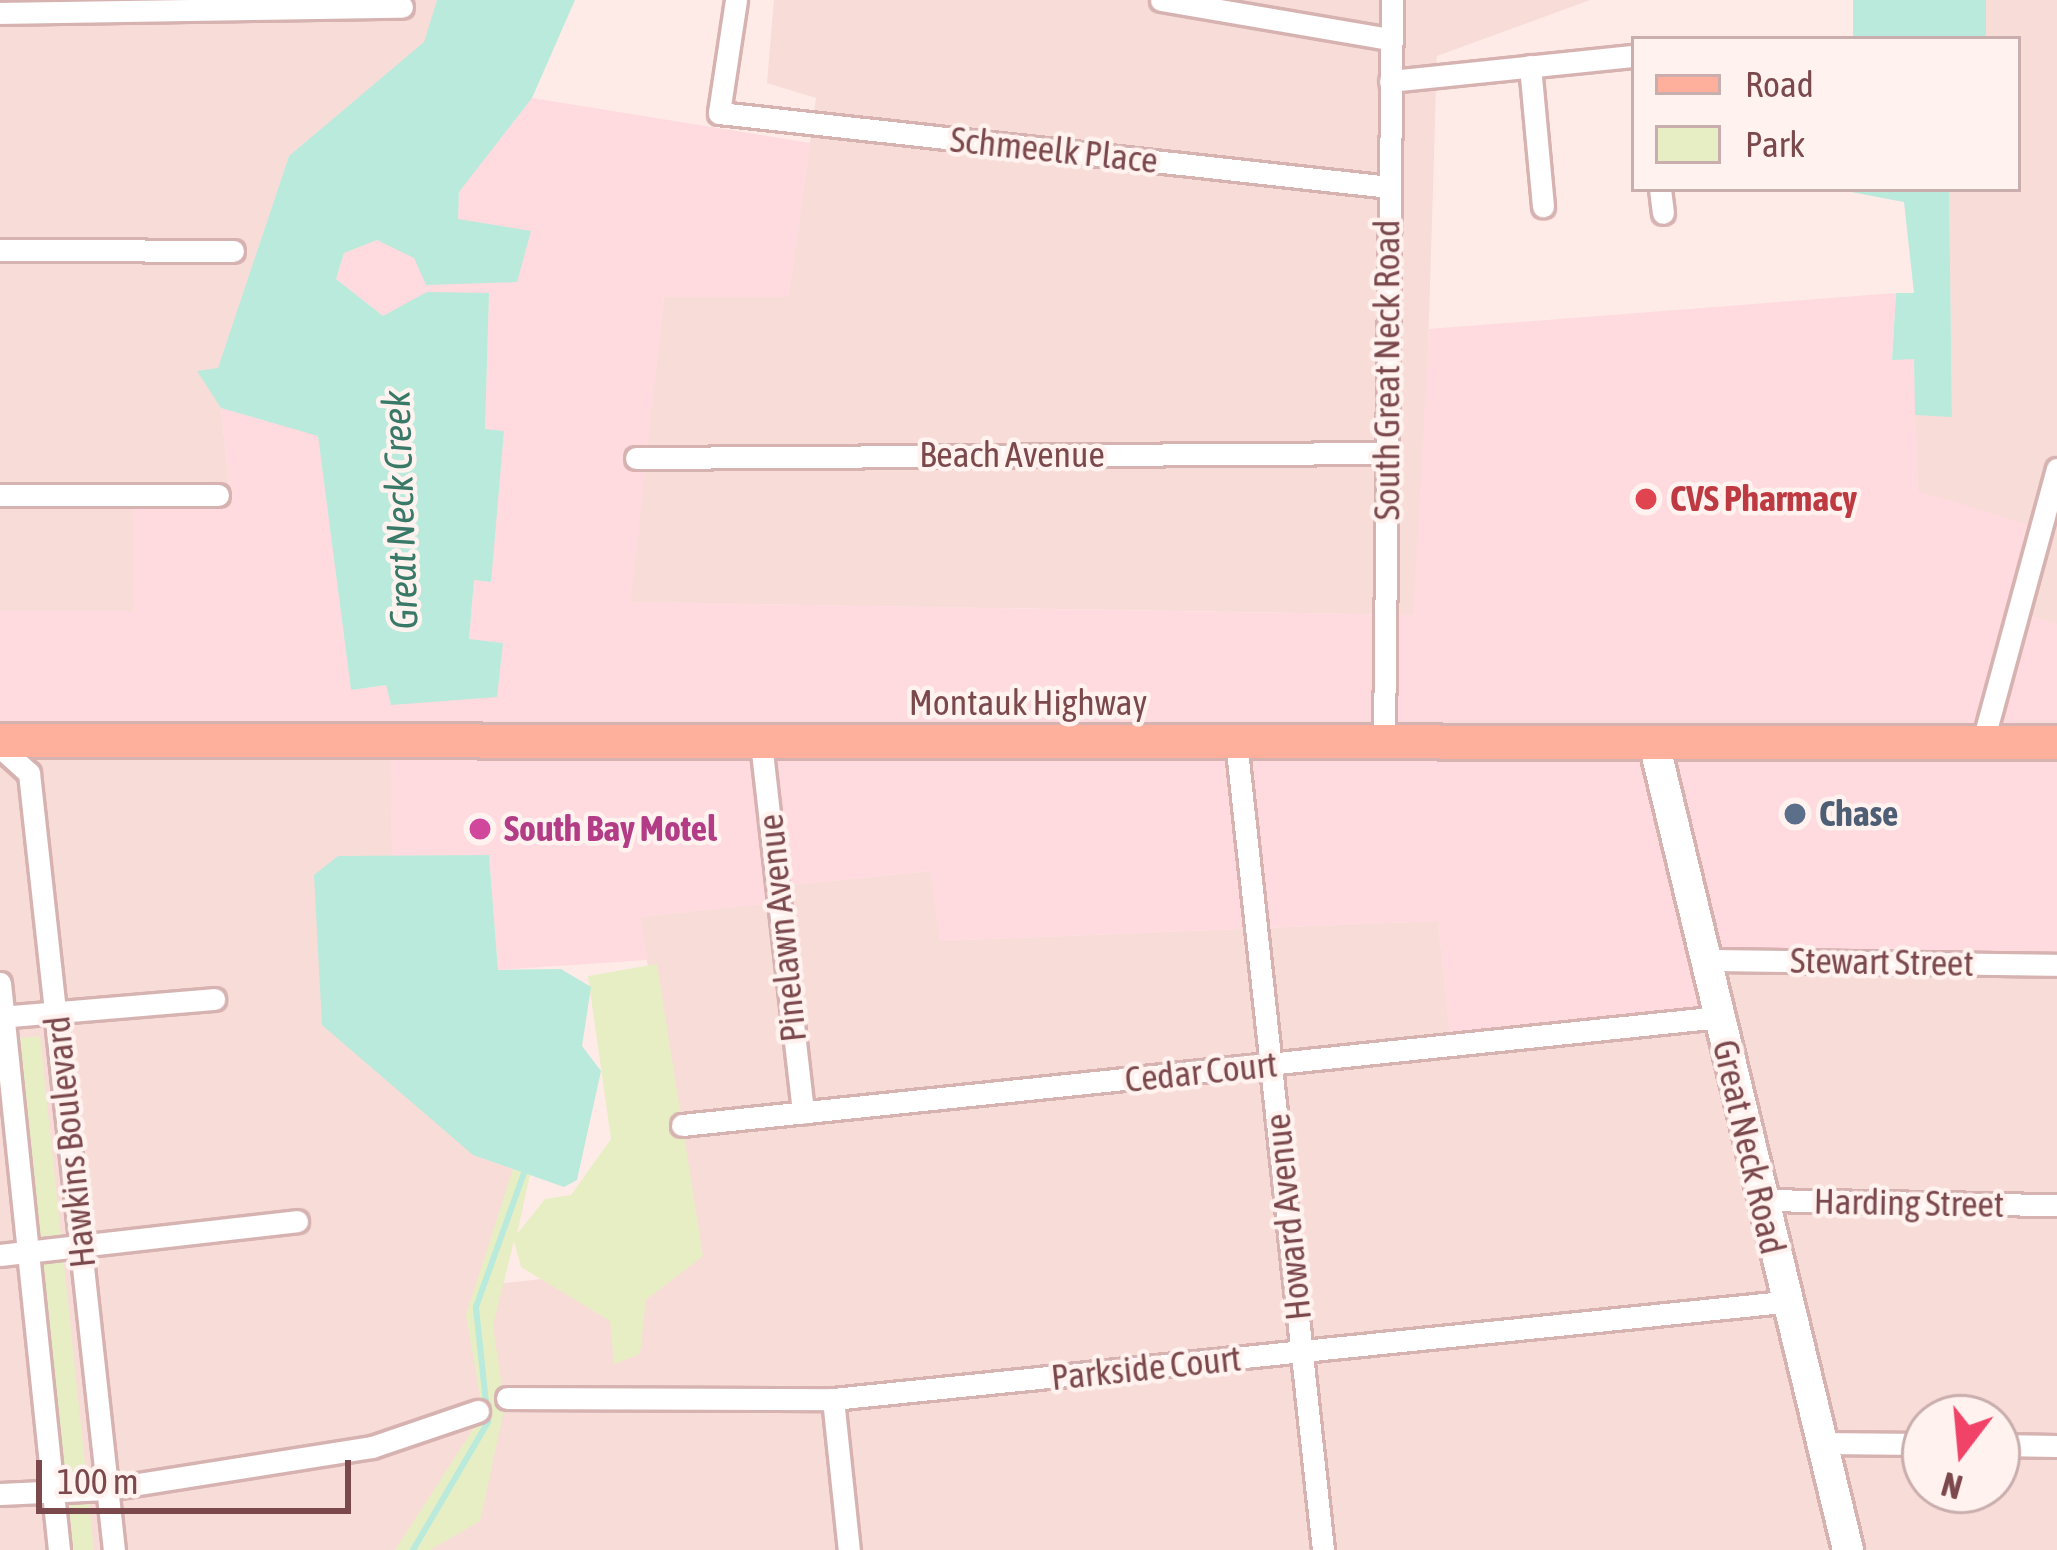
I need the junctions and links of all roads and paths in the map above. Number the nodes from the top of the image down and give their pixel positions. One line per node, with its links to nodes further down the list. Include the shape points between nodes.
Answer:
1 (736, 0): 10 (street, Schmeelk Place, via 719,113)
2 (1161, 0): 6 (street)
3 (1392, 0): 6 (street, South Great Neck Road)
4 (402, 8): 5 (street)
5 (0, 14)
6 (1390, 39): 9 (street, South Great Neck Road)
7 (1631, 56): 8 (street)
8 (1530, 66): 9 (street); 12 (street)
9 (1390, 80): 10 (street, South Great Neck Road)
10 (1389, 188): 16 (street, South Great Neck Road)
11 (1660, 192): 13 (street)
12 (1543, 206)
13 (1663, 213)
14 (0, 250): 15 (street)
15 (233, 250)
16 (1388, 453): 17 (street, Beach Avenue); 21 (street, South Great Neck Road)
17 (635, 458)
18 (2057, 469): 23 (street)
19 (0, 495): 20 (street)
20 (218, 495)
21 (1384, 740): 22 (main road, Montauk Highway); 26 (main road, Montauk Highway)
22 (1236, 741): 24 (main road, Montauk Highway); 35 (street, Howard Avenue)
23 (1983, 741): 25 (main road, Montauk Highway); 26 (main road, Montauk Highway)
24 (761, 742): 27 (main road, Montauk Highway); 36 (street, Pinelawn Avenue)
25 (2057, 742)
26 (1654, 743): 28 (main road, Great Neck Road)
27 (0, 744): 32 (street, Hawkins Boulevard, via 29,773)
28 (1706, 960): 29 (street, Stewart Street); 34 (main road, Great Neck Road)
29 (2057, 965)
30 (0, 982): 33 (street, Hawkins Boulevard)
31 (214, 998): 32 (street)
32 (57, 1014): 33 (street); 41 (street, Hawkins Boulevard)
33 (2, 1017): 42 (street, Hawkins Boulevard)
34 (1720, 1017): 35 (street, Cedar Court); 38 (main road, Great Neck Road)
35 (1272, 1065): 36 (street, Cedar Court); 45 (street, Howard Avenue)
36 (803, 1113): 37 (street, Cedar Court)
37 (682, 1125)
38 (1762, 1200): 39 (street, Harding Street); 44 (main road, Great Neck Road)
39 (2057, 1205)
40 (297, 1222): 41 (street)
41 (80, 1244): 42 (street); 54 (street, Hawkins Boulevard)
42 (26, 1252): 43 (street); 53 (street, Hawkins Boulevard)
43 (0, 1255)
44 (1783, 1302): 45 (street, Parkside Court); 49 (main road, Great Neck Road)
45 (1303, 1352): 47 (street, Parkside Court); 59 (street, Howard Avenue)
46 (508, 1398): 47 (street, Parkside Court)
47 (833, 1399): 58 (street)
48 (478, 1412): 54 (street, via 372,1447)
49 (1818, 1443): 50 (street); 60 (main road, Great Neck Road)
50 (1901, 1444)
51 (2021, 1445): 52 (street)
52 (2057, 1446)
53 (52, 1489): 54 (street); 55 (street); 56 (street, Hawkins Boulevard)
54 (106, 1490): 57 (street, Hawkins Boulevard)
55 (0, 1495)
56 (58, 1550)
57 (114, 1550)
58 (849, 1550)
59 (1323, 1550)
60 (1848, 1550)

